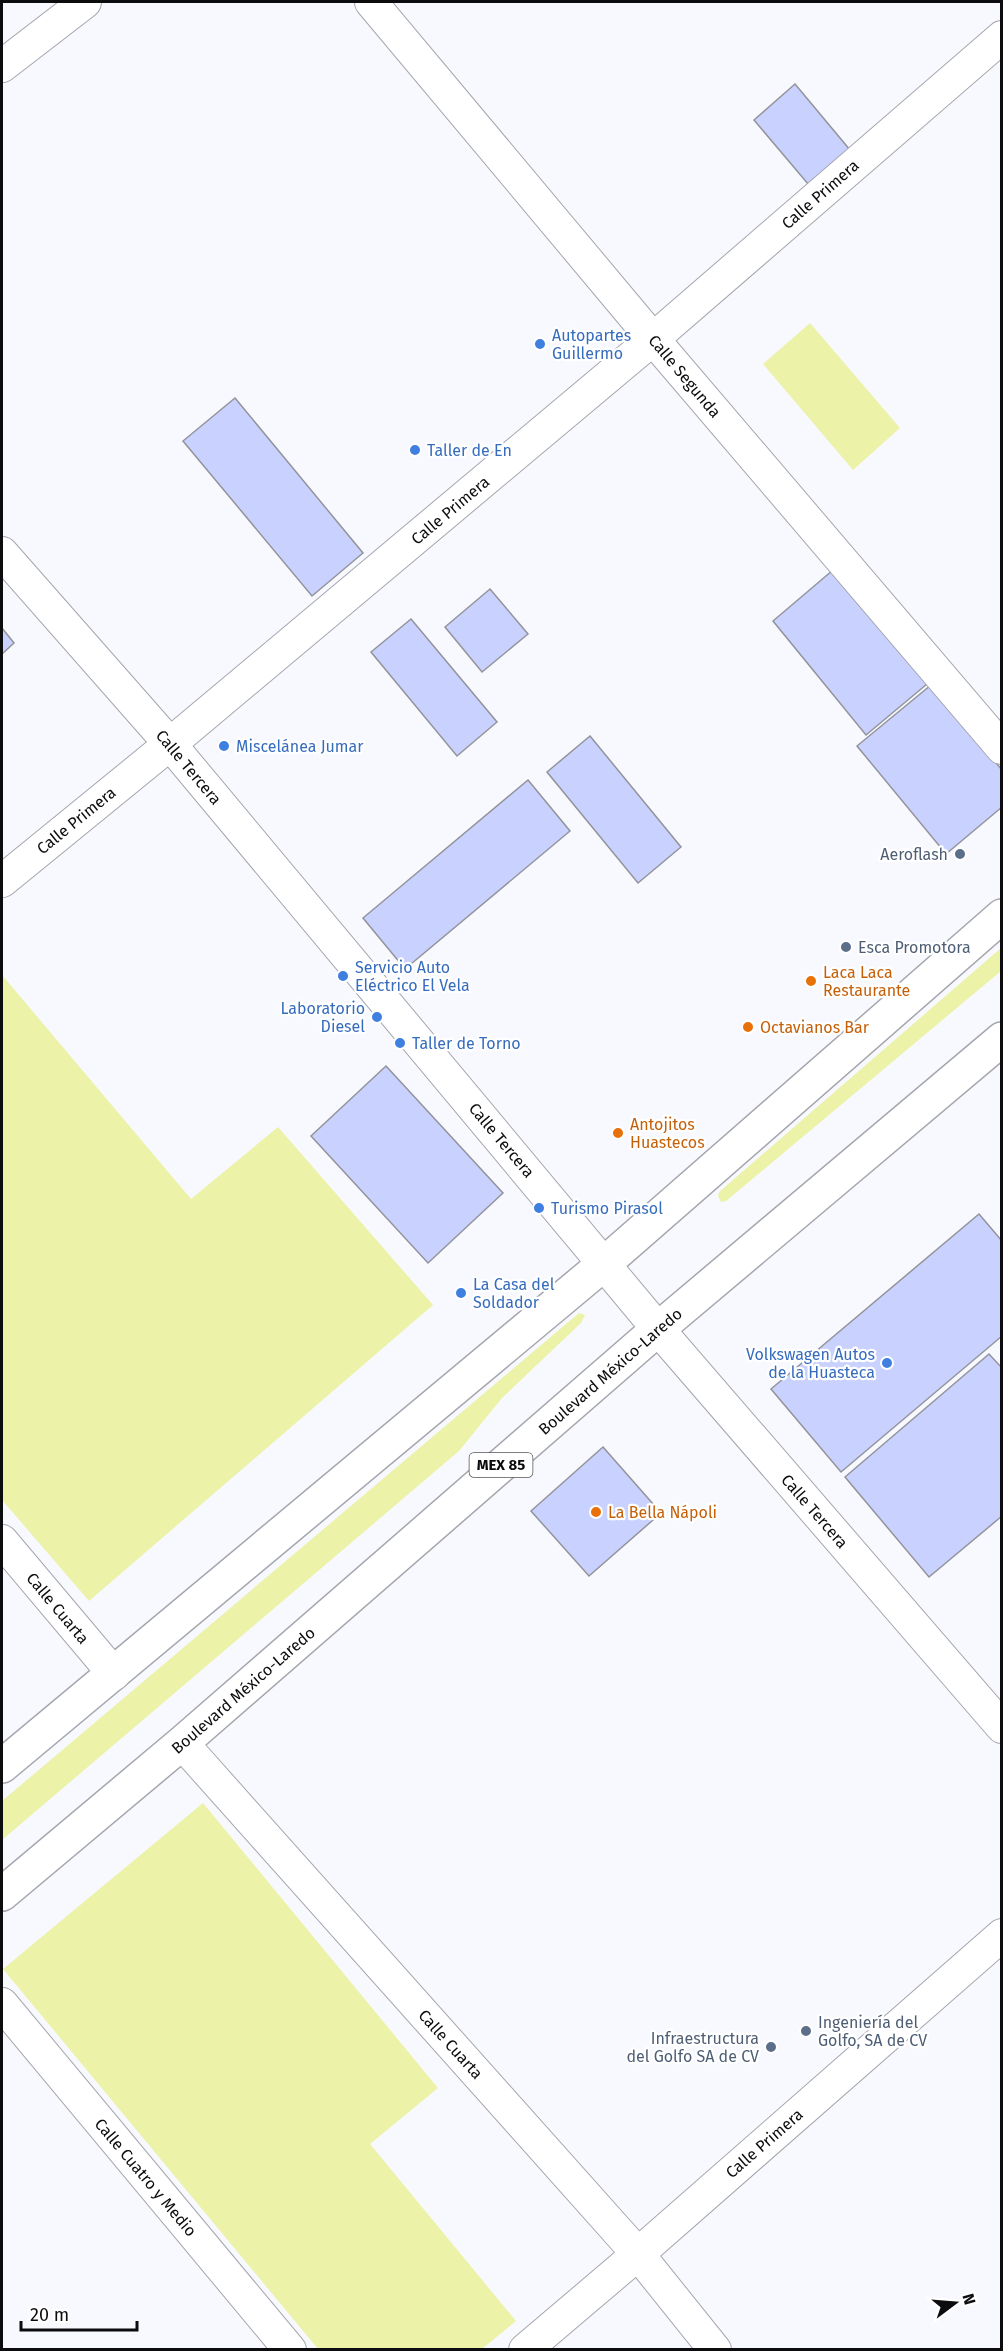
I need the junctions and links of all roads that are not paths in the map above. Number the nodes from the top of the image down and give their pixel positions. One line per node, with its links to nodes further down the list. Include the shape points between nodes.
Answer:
1 (85, 2): 4 (street)
2 (371, 2): 5 (street, Calle Segunda)
3 (1002, 37): 5 (street, Calle Primera)
4 (2, 66)
5 (653, 339): 7 (street, Calle Primera); 8 (street, Calle Segunda)
6 (2, 553): 7 (street, Calle Tercera)
7 (170, 744): 9 (street, Calle Primera); 12 (street, Calle Tercera)
8 (1002, 748)
9 (2, 881)
10 (1002, 916): 12 (main road)
11 (1002, 1039): 13 (main road, Boulevard México-Laredo / MEX 85)
12 (605, 1263): 13 (street, Calle Tercera); 15 (main road)
13 (658, 1329): 16 (street, Calle Tercera); 17 (main road, Boulevard México-Laredo / MEX 85)
14 (2, 1541): 15 (street, Calle Cuarta)
15 (114, 1674): 18 (main road)
16 (1002, 1727)
17 (182, 1743): 19 (main road, Boulevard México-Laredo / MEX 85); 22 (street, Calle Cuarta)
18 (2, 1766)
19 (2, 1894)
20 (1002, 1935): 22 (street, Calle Primera)
21 (2, 2004): 23 (street, Calle Cuatro y Medio)
22 (638, 2254): 24 (street, Calle Primera); 25 (street, Calle Cuarta)
23 (290, 2349)
24 (525, 2349)
25 (715, 2349)

